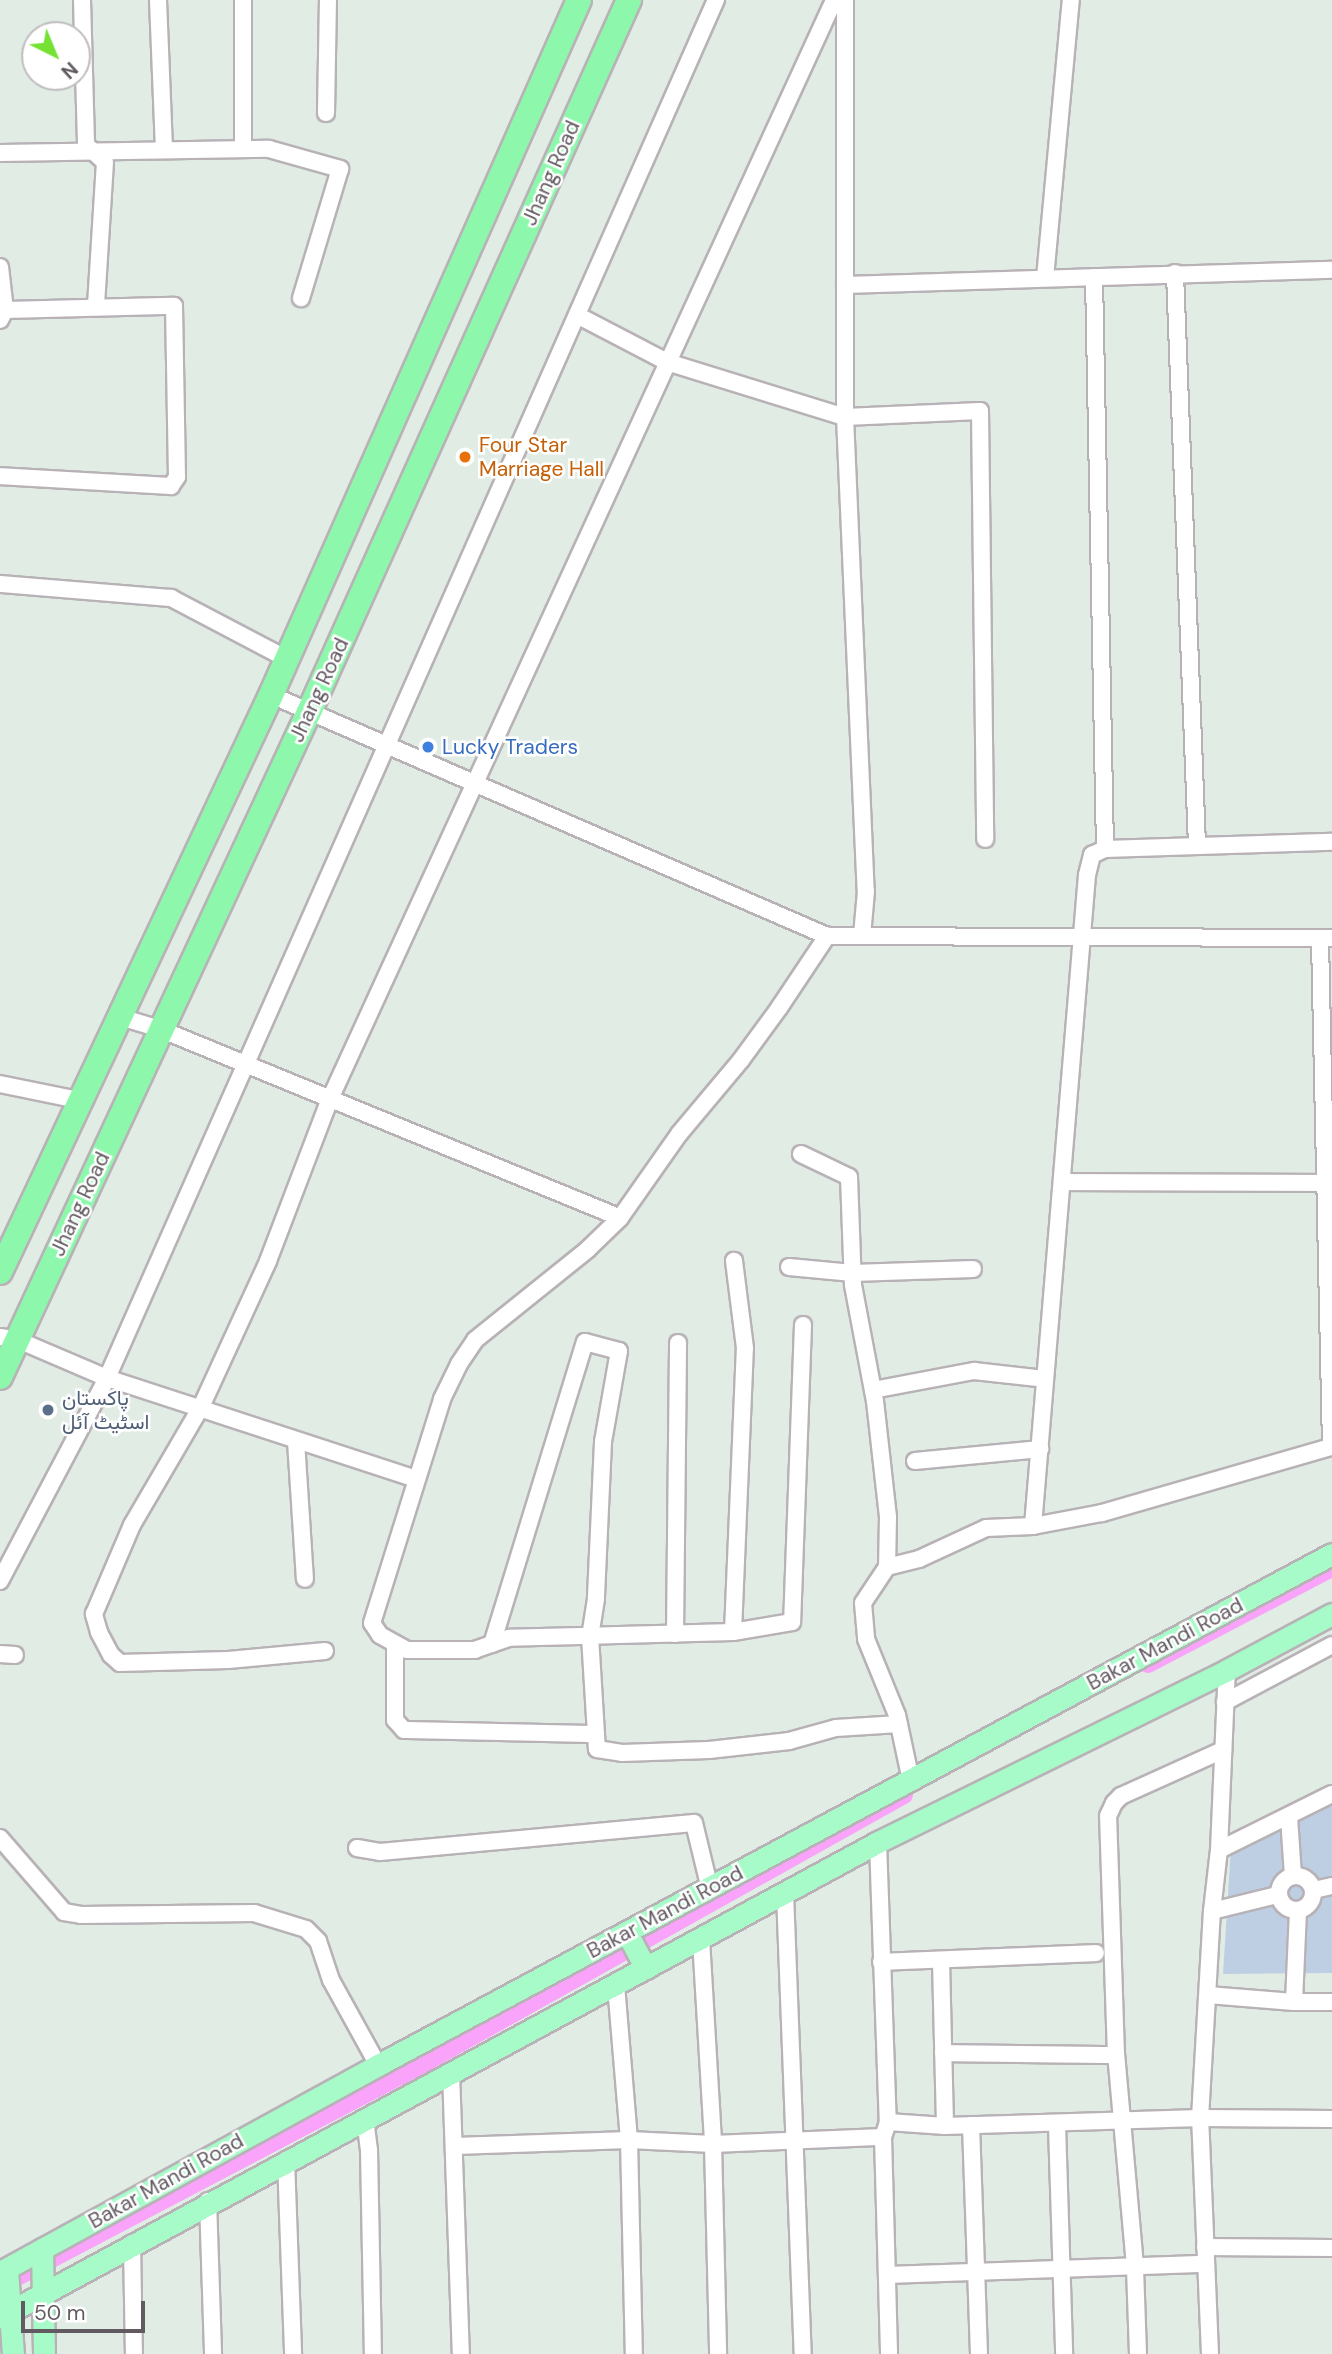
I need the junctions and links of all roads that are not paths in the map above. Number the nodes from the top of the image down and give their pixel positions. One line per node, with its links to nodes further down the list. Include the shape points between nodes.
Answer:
1 (82, 0): 14 (street, via 86,145)
2 (158, 0): 13 (street)
3 (243, 0): 12 (street)
4 (328, 0): 11 (street)
5 (579, 0): 30 (highway, Jhang Road)
6 (629, 0): 32 (highway, Jhang Road)
7 (716, 0): 25 (street)
8 (834, 0): 26 (street)
9 (845, 0): 21 (street)
10 (1071, 0): 20 (street)
11 (326, 113)
12 (243, 149): 13 (street); 22 (street, via 269,149 340,169)
13 (164, 150): 14 (street)
14 (93, 151): 15 (street); 23 (street, via 105,162)
15 (0, 153)
16 (0, 267): 24 (street)
17 (1332, 270): 18 (street)
18 (1175, 273): 19 (street); 37 (street)
19 (1094, 277): 20 (street); 38 (street)
20 (1045, 278): 21 (street)
21 (845, 285): 27 (street)
22 (301, 298)
23 (96, 306): 24 (street); 28 (street, via 174,306 177,477 171,486)
24 (2, 315)
25 (576, 315): 26 (street); 33 (street)
26 (667, 362): 27 (street); 34 (street)
27 (845, 417): 35 (street, via 980,411); 40 (street, via 866,891)
28 (0, 475)
29 (0, 584): 30 (street, via 170,598)
30 (287, 659): 31 (highway, Jhang Road)
31 (271, 695): 32 (street); 43 (highway, Jhang Road)
32 (309, 712): 33 (street); 44 (highway, Jhang Road)
33 (387, 746): 34 (street); 45 (street)
34 (473, 784): 39 (street); 47 (street)
35 (985, 839)
36 (1332, 842): 37 (street)
37 (1198, 845): 38 (street)
38 (1105, 849): 41 (street, via 1092,855)
39 (827, 936): 40 (street); 52 (street, via 757,1039 679,1135)
40 (862, 936): 41 (street)
41 (1081, 938): 42 (street); 50 (street)
42 (1326, 939): 51 (street)
43 (120, 1017): 44 (street); 48 (highway, Jhang Road)
44 (160, 1029): 45 (street); 59 (highway, Jhang Road)
45 (243, 1065): 47 (street); 62 (street)
46 (0, 1084): 48 (street)
47 (330, 1099): 52 (street); 65 (street, via 268,1261)
48 (83, 1101): 56 (highway, Jhang Road)
49 (801, 1154): 57 (street, via 849,1177)
50 (1062, 1182): 51 (street); 63 (street)
51 (1325, 1183): 70 (street, via 1331,1447 1102,1513)
52 (620, 1218): 69 (street, via 475,1340 442,1399)
53 (734, 1261): 76 (street, via 745,1348)
54 (789, 1267): 57 (street)
55 (972, 1269): 57 (street)
56 (0, 1272)
57 (853, 1273): 64 (street)
58 (803, 1325): 76 (street, via 792,1622)
59 (9, 1338): 61 (highway, Jhang Road); 62 (street)
60 (678, 1343): 77 (street)
61 (0, 1377)
62 (107, 1378): 65 (street); 74 (street)
63 (1045, 1379): 64 (street, via 974,1371); 67 (street)
64 (873, 1390): 72 (street, via 888,1517)
65 (201, 1408): 66 (street); 82 (street, via 110,1571 93,1614 99,1632 120,1663)
66 (296, 1441): 69 (street); 73 (street)
67 (1040, 1449): 68 (street); 70 (street)
68 (915, 1461)
69 (416, 1479): 79 (street, via 372,1623)
70 (1033, 1526): 72 (street, via 986,1528 919,1559)
71 (1332, 1555): 88 (main road, Bakar Mandi Road)
72 (887, 1567): 85 (street, via 863,1603 866,1639)
73 (305, 1579)
74 (0, 1581)
75 (1332, 1614): 83 (main road, Bakar Mandi Road)
76 (733, 1632): 77 (street)
77 (675, 1634): 78 (street)
78 (590, 1636): 80 (street, via 509,1638); 80 (street, via 603,1442 619,1351 585,1342); 86 (street)
79 (395, 1644): 80 (street, via 407,1650 475,1650); 86 (street, via 396,1720 404,1730)
80 (492, 1644)
81 (1332, 1645): 84 (street)
82 (325, 1651)
83 (1227, 1670): 84 (street); 92 (main road, Bakar Mandi Road)
84 (1225, 1702): 87 (street)
85 (899, 1724): 86 (street, via 836,1728 789,1741 709,1750 603,1751 597,1749); 88 (street)
86 (594, 1734)
87 (1223, 1750): 94 (street); 114 (street, via 1121,1796 1108,1816)
88 (911, 1781): 97 (main road, Bakar Mandi Road)
89 (1332, 1794): 90 (street)
90 (1289, 1816): 94 (street); 95 (street)
91 (0, 1838): 115 (street, via 64,1912 254,1913 306,1929 318,1941 331,1980)
92 (878, 1842): 99 (main road, Bakar Mandi Road); 107 (street)
93 (357, 1847): 97 (street, via 380,1852 694,1823)
94 (1219, 1850): 101 (street)
95 (1293, 1875): 98 (street, via 1307,1878); 100 (street, via 1281,1881)
96 (1332, 1886): 98 (street)
97 (710, 1889): 103 (main road, Bakar Mandi Road)
98 (1314, 1890): 102 (street, via 1310,1904)
99 (785, 1893): 104 (main road, Bakar Mandi Road); 126 (street)
100 (1278, 1895): 101 (street); 102 (street, via 1284,1907)
101 (1212, 1911): 110 (street)
102 (1298, 1911): 111 (street)
103 (627, 1933): 108 (main road); 115 (main road, Bakar Mandi Road)
104 (701, 1939): 108 (main road, Bakar Mandi Road); 127 (street)
105 (1096, 1953): 106 (street)
106 (941, 1961): 107 (street); 113 (street)
107 (881, 1962): 124 (street)
108 (646, 1968): 109 (main road, Bakar Mandi Road)
109 (616, 1985): 116 (main road, Bakar Mandi Road); 125 (street)
110 (1208, 1995): 111 (street); 118 (street)
111 (1294, 2002): 112 (street)
112 (1332, 2002)
113 (943, 2053): 114 (street); 123 (street)
114 (1116, 2055): 120 (street)
115 (378, 2065): 133 (main road, Bakar Mandi Road)
116 (451, 2072): 117 (main road, Bakar Mandi Road); 128 (street)
117 (365, 2118): 129 (main road, Bakar Mandi Road); 147 (street)
118 (1200, 2118): 119 (street); 120 (street); 134 (street)
119 (1332, 2119)
120 (1120, 2122): 122 (street); 135 (street)
121 (971, 2124): 122 (street); 123 (street); 138 (street)
122 (1058, 2125): 136 (street)
123 (946, 2126): 124 (street)
124 (886, 2130): 126 (street); 139 (street)
125 (629, 2140): 127 (street); 128 (street); 149 (street)
126 (795, 2140): 127 (street); 151 (street)
127 (713, 2144): 150 (street)
128 (455, 2146): 148 (street)
129 (286, 2160): 130 (main road, Bakar Mandi Road); 146 (street)
130 (208, 2202): 131 (main road, Bakar Mandi Road); 145 (street)
131 (132, 2243): 140 (main road, Bakar Mandi Road); 144 (street)
132 (1332, 2248): 134 (street)
133 (42, 2249): 137 (main road, Bakar Mandi Road); 140 (main road)
134 (1205, 2256): 135 (street); 156 (street)
135 (1135, 2266): 136 (street); 155 (street)
136 (1063, 2269): 138 (street); 154 (street)
137 (3, 2271): 141 (main road)
138 (978, 2272): 139 (street); 153 (street)
139 (887, 2275): 152 (street)
140 (44, 2292): 141 (main road, Bakar Mandi Road); 143 (main road)
141 (5, 2314): 142 (main road)
142 (13, 2354)
143 (44, 2354)
144 (134, 2354)
145 (213, 2354)
146 (293, 2354)
147 (373, 2354)
148 (461, 2354)
149 (634, 2354)
150 (718, 2354)
151 (803, 2354)
152 (889, 2354)
153 (979, 2354)
154 (1065, 2354)
155 (1138, 2354)
156 (1210, 2354)

